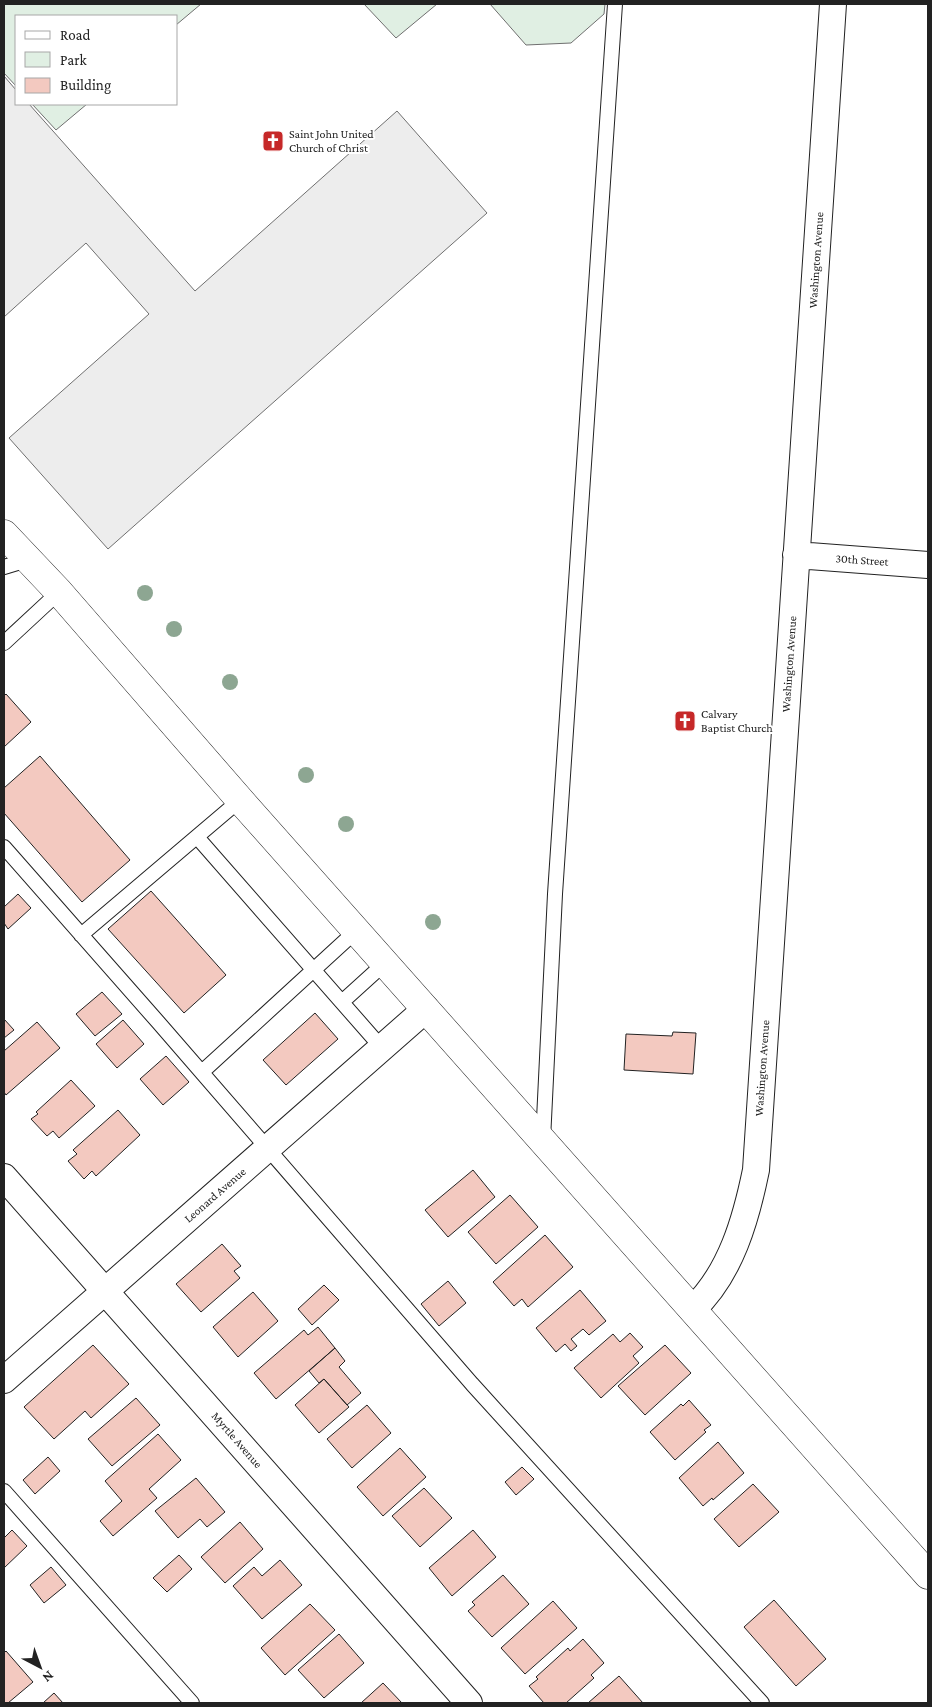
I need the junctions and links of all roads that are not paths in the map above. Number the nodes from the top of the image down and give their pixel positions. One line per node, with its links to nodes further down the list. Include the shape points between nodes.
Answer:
1 (615, 4): 20 (lane, via 555,894)
2 (833, 4): 4 (street, Washington Avenue)
3 (4, 534): 5 (main road)
4 (796, 555): 6 (street, 30th Street); 24 (street, Washington Avenue, via 756,1170 739,1236 719,1275 702,1301)
5 (15, 564): 7 (main road)
6 (928, 565)
7 (59, 592): 8 (lane); 9 (main road)
8 (4, 642)
9 (240, 800): 10 (lane); 12 (main road)
10 (197, 837): 13 (lane); 15 (lane)
11 (4, 847): 13 (lane)
12 (356, 931): 14 (main road); 15 (lane)
13 (81, 935): 19 (lane)
14 (385, 963): 16 (lane); 17 (main road)
15 (314, 970): 16 (lane); 19 (lane)
16 (342, 1002): 18 (lane)
17 (426, 1009): 18 (street, Leonard Avenue); 20 (main road)
18 (382, 1048): 21 (street, Leonard Avenue)
19 (202, 1072): 21 (lane)
20 (543, 1140): 24 (main road)
21 (267, 1149): 23 (street, Leonard Avenue); 30 (lane, via 472,1384)
22 (4, 1177): 23 (street, Myrtle Avenue)
23 (105, 1291): 25 (street, Leonard Avenue); 29 (street, Myrtle Avenue)
24 (692, 1309): 27 (main road)
25 (4, 1380)
26 (4, 1491): 28 (lane)
27 (928, 1575)
28 (192, 1703)
29 (469, 1703)
30 (762, 1703)

